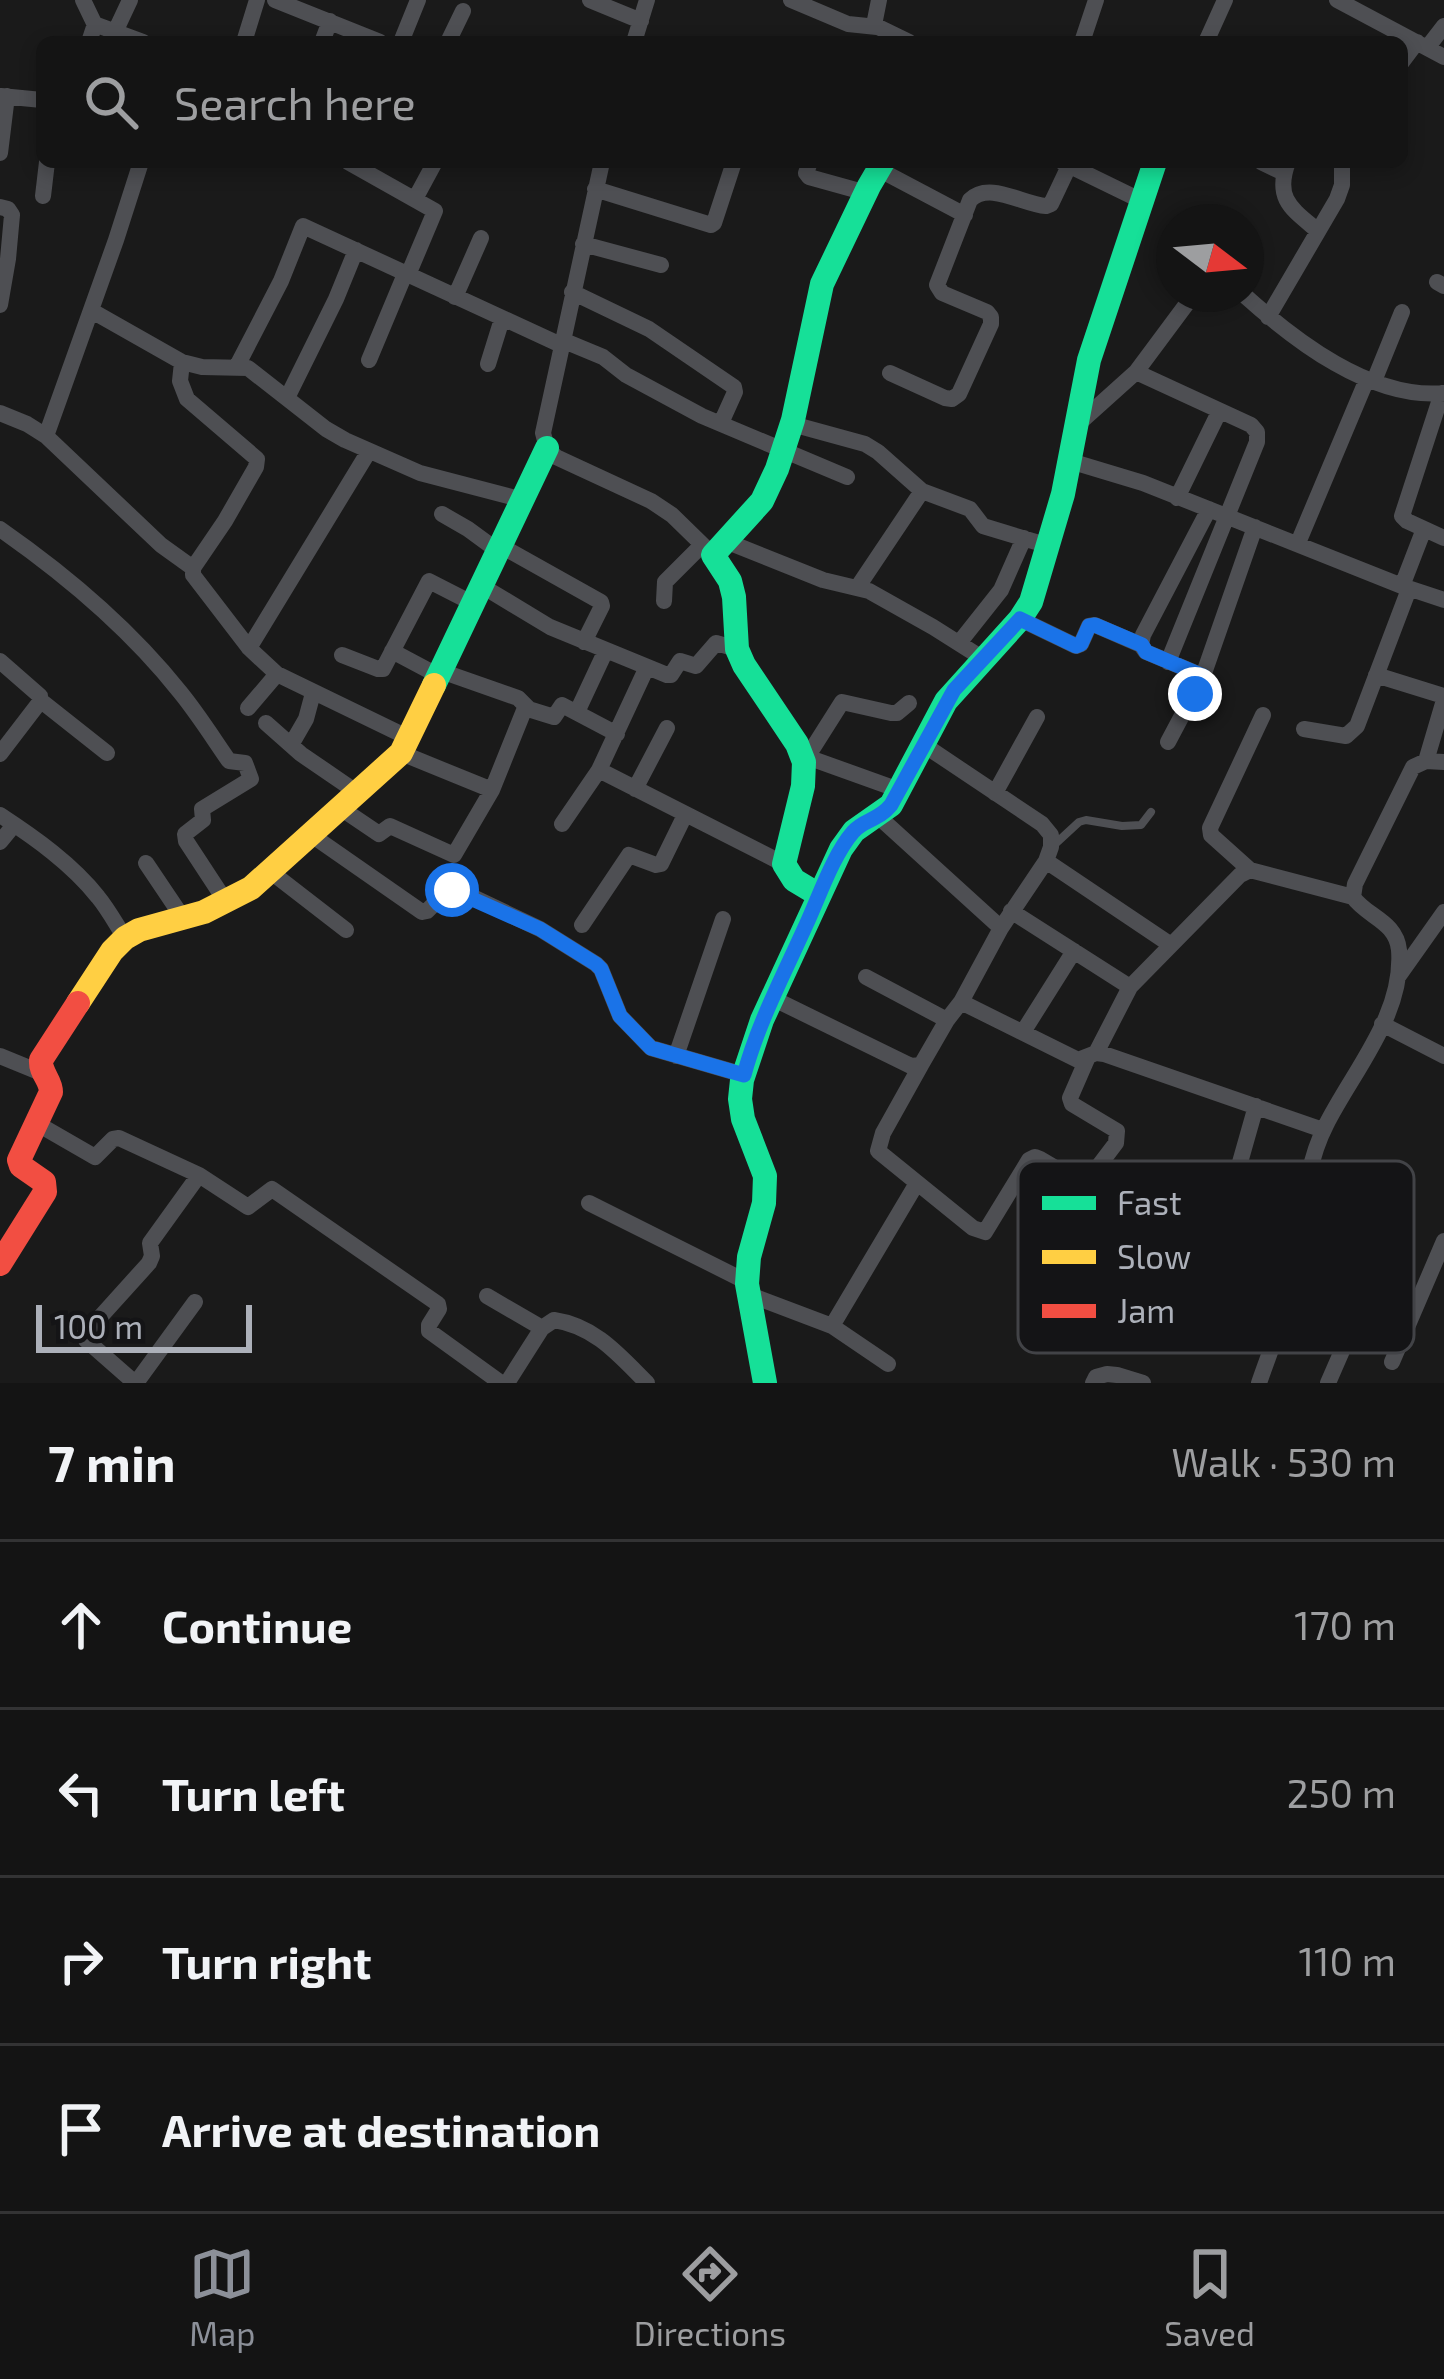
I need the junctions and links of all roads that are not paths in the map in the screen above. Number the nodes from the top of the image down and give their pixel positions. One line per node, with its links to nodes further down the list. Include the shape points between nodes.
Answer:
1 (83, 0): 21 (street)
2 (130, 0): 20 (street)
3 (256, 0): 23 (street)
4 (275, 0): 13 (street)
5 (418, 0): 26 (street)
6 (590, 0): 15 (street)
7 (647, 0): 15 (street)
8 (791, 0): 17 (street)
9 (879, 0): 19 (street)
10 (1096, 0): 31 (street)
11 (1225, 0): 32 (street)
12 (1337, 0): 33 (street)
13 (308, 6): 16 (street)
14 (464, 11): 27 (street)
15 (640, 20): 28 (street)
16 (330, 21): 24 (street); 25 (street)
17 (842, 21): 19 (street); 29 (street)
18 (1444, 26): 34 (street)
19 (877, 27): 30 (street)
20 (115, 32): 21 (street); 22 (street)
21 (92, 34)
22 (126, 36)
23 (246, 36)
24 (324, 36)
25 (366, 36)
26 (403, 36)
27 (451, 36)
28 (636, 36)
29 (836, 36)
30 (896, 36)
31 (1084, 36)
32 (1209, 36)
33 (1405, 36)
34 (1429, 49)
35 (4, 96): 36 (street); 37 (street)
36 (36, 99)
37 (0, 153)
38 (46, 168): 56 (street)
39 (139, 168): 70 (street)
40 (358, 168): 53 (street)
41 (384, 168): 53 (street)
42 (432, 168): 57 (street)
43 (600, 168): 54 (street)
44 (732, 168): 54 (street, via 711,224)
45 (808, 168): 55 (street, via 809,177)
46 (878, 168): 55 (street)
47 (885, 168): 60 (street)
48 (1064, 168): 60 (street, via 1046,206 981,191)
49 (1074, 168): 58 (street)
50 (1153, 168): 58 (street)
51 (1286, 168): 61 (street, via 1287,203)
52 (1342, 168): 61 (street, via 1337,199)
53 (378, 180): 57 (street)
54 (595, 189): 63 (street)
55 (863, 192): 89 (street, via 823,281)
56 (43, 196)
57 (416, 199): 66 (street, via 435,215)
58 (1142, 201): 90 (street, via 1089,360)
59 (0, 207): 69 (street, via 12,215)
60 (964, 215): 82 (street, via 937,285 987,312 991,324 959,394 946,398)
61 (1318, 231): 74 (street)
62 (481, 238): 68 (street)
63 (583, 244): 65 (street); 67 (street)
64 (356, 250): 66 (street); 80 (street, via 303,226); 85 (street)
65 (662, 266)
66 (406, 274): 68 (street); 77 (street)
67 (572, 292): 76 (street); 88 (street, via 649,329 734,387)
68 (455, 297): 75 (street)
69 (0, 305)
70 (92, 310): 78 (street); 91 (street)
71 (1181, 312): 81 (street)
72 (1263, 312): 74 (street)
73 (1402, 312): 83 (street)
74 (1268, 317): 83 (street)
75 (502, 319): 76 (street); 79 (street)
76 (561, 343): 88 (street, via 603,357); 92 (street)
77 (369, 360)
78 (182, 362): 80 (street); 111 (street, via 187,399 257,459)
79 (488, 364)
80 (237, 366): 85 (street)
81 (1136, 372): 87 (street); 90 (street)
82 (890, 373)
83 (1370, 380): 84 (street); 107 (street)
84 (1443, 393): 103 (street, via 1402,516)
85 (287, 398): 94 (street)
86 (0, 412): 91 (street)
87 (1220, 412): 98 (street); 100 (street, via 1252,425 1257,442)
88 (721, 423): 93 (street)
89 (792, 424): 93 (street); 97 (street, via 865,444)
90 (1077, 425): 95 (street)
91 (46, 436): 111 (street)
92 (547, 448): 99 (street); 108 (street, via 651,501)
93 (783, 449): 96 (street); 108 (street, via 756,509)
94 (369, 451): 99 (street); 121 (street)
95 (1070, 461): 98 (street); 106 (street)
96 (847, 477)
97 (922, 491): 106 (street, via 970,508 982,526); 112 (street)
98 (1177, 497): 100 (street)
99 (523, 500): 109 (street)
100 (1217, 513): 102 (street); 120 (street); 128 (street)
101 (442, 514): 109 (street)
102 (1255, 527): 107 (street); 133 (street)
103 (1424, 529): 105 (street); 113 (street)
104 (7, 534): 110 (street); 175 (street, via 135,641 229,761 245,763 251,779 202,809 203,820 184,833)
105 (1444, 538)
106 (1036, 542): 117 (street, via 1031,602); 119 (street)
107 (1298, 543): 113 (street)
108 (713, 546): 112 (street); 116 (street, via 665,582); 122 (street, via 734,598)
109 (500, 548): 114 (street); 118 (street, via 601,602)
110 (0, 553)
111 (193, 568): 121 (street)
112 (857, 588): 119 (street)
113 (1405, 588): 115 (street); 132 (street)
114 (478, 595): 118 (street); 124 (street, via 426,582); 130 (street)
115 (1444, 600)
116 (664, 601)
117 (1020, 619): 120 (street, via 1076,646 1095,625); 126 (street)
118 (584, 642): 123 (street)
119 (959, 643): 126 (street)
120 (1142, 645): 128 (street)
121 (249, 648): 131 (street)
122 (737, 649): 129 (street, via 716,643 696,666 680,661 669,675); 153 (street)
123 (606, 650): 129 (street); 140 (street)
124 (392, 651): 125 (street, via 381,670); 130 (street)
125 (342, 656)
126 (982, 658): 150 (street, via 946,701)
127 (0, 661): 136 (street)
128 (1168, 662): 133 (street)
129 (647, 667): 146 (street)
130 (440, 673): 139 (street); 149 (street)
131 (277, 674): 134 (street); 138 (street)
132 (1376, 675): 135 (street); 145 (street, via 1352,732)
133 (1203, 676): 147 (street)
134 (314, 693): 148 (street); 149 (street)
135 (1444, 698): 154 (street)
136 (40, 700): 151 (street); 152 (street)
137 (909, 704): 153 (street, via 891,713 842,702)
138 (248, 708)
139 (527, 708): 140 (street, via 552,717 562,705); 157 (street)
140 (577, 712): 146 (street)
141 (1263, 715): 171 (street, via 1210,828)
142 (1037, 716): 159 (street)
143 (266, 723): 148 (street)
144 (667, 728): 156 (street)
145 (1304, 729)
146 (616, 734): 155 (street)
147 (1168, 742)
148 (291, 745): 160 (street)
149 (405, 745): 157 (street); 160 (street)
150 (924, 745): 158 (street); 159 (street)
151 (107, 753)
152 (0, 754)
153 (806, 759): 158 (street); 170 (street)
154 (1435, 761): 174 (street, via 1414,767 1404,781)
155 (599, 770): 156 (street); 165 (street)
156 (635, 789): 162 (street)
157 (492, 790): 160 (street, via 454,855 390,826 380,834)
158 (899, 790): 163 (street)
159 (995, 793): 168 (street, via 1042,824 1051,835)
160 (347, 799): 166 (street)
161 (1151, 812): 168 (lane, via 1141,825 1079,822)
162 (685, 815): 170 (street); 180 (street, via 661,864 628,855)
163 (880, 818): 173 (street, via 851,834); 181 (street)
164 (7, 820): 167 (street); 183 (street, via 82,879)
165 (562, 824)
166 (310, 834): 172 (street); 195 (street, via 417,910 452,890 540,929 596,964 620,1016 651,1048)
167 (0, 842)
168 (1048, 854): 176 (street); 184 (street)
169 (146, 863): 178 (street)
170 (784, 864): 173 (street)
171 (1250, 870): 174 (street); 184 (street)
172 (271, 872): 175 (street); 182 (street)
173 (819, 896): 189 (street)
174 (1353, 897): 187 (street, via 1391,928)
175 (226, 902): 178 (street)
176 (1011, 911): 181 (street); 185 (street)
177 (1444, 912): 187 (street)
178 (183, 918): 183 (street)
179 (723, 919): 195 (street)
180 (582, 926)
181 (1001, 928): 190 (street)
182 (346, 931)
183 (125, 938): 199 (street, via 41,1060)
184 (1171, 945): 188 (street)
185 (1074, 951): 188 (street); 193 (street)
186 (866, 977): 191 (street)
187 (1397, 978): 192 (street)
188 (1130, 987): 196 (street)
189 (774, 999): 198 (street); 200 (street)
190 (961, 1002): 191 (street); 193 (street)
191 (947, 1020): 198 (street)
192 (1382, 1024): 197 (street); 203 (street)
193 (1023, 1032): 196 (street, via 1078,1060)
194 (0, 1056): 199 (street)
195 (676, 1056): 200 (street)
196 (1091, 1056): 201 (street); 204 (street, via 1070,1097 1119,1137)
197 (1444, 1057)
198 (921, 1065): 209 (street, via 878,1151)
199 (44, 1074): 202 (street, via 51,1092)
200 (744, 1075): 213 (street, via 741,1116 766,1189)
201 (1256, 1106): 203 (street); 205 (street)
202 (36, 1124): 207 (street, via 92,1157 116,1137); 212 (street, via 19,1163 45,1192)
203 (1323, 1130): 206 (street)
204 (1102, 1161)
205 (1240, 1161)
206 (1314, 1161)
207 (199, 1175): 224 (street, via 150,1243 149,1263 84,1335); 225 (street, via 244,1205 272,1189 438,1304 429,1331)
208 (1018, 1178): 209 (street, via 985,1232)
209 (917, 1183): 217 (street)
210 (590, 1202): 213 (street)
211 (1444, 1240): 216 (street)
212 (0, 1264)
213 (748, 1288): 217 (street); 227 (street)
214 (487, 1295): 218 (street)
215 (195, 1302): 224 (street)
216 (1414, 1308)
217 (832, 1326): 223 (street)
218 (542, 1328): 225 (street); 226 (street, via 554,1320 586,1329)
219 (1269, 1353): 230 (street)
220 (1341, 1353): 231 (street)
221 (1395, 1353): 222 (street)
222 (1391, 1361)
223 (888, 1364)
224 (135, 1383)
225 (504, 1383)
226 (646, 1383)
227 (765, 1383)
228 (1093, 1383): 229 (street, via 1107,1374)
229 (1143, 1383)
230 (1259, 1383)
231 (1328, 1383)

